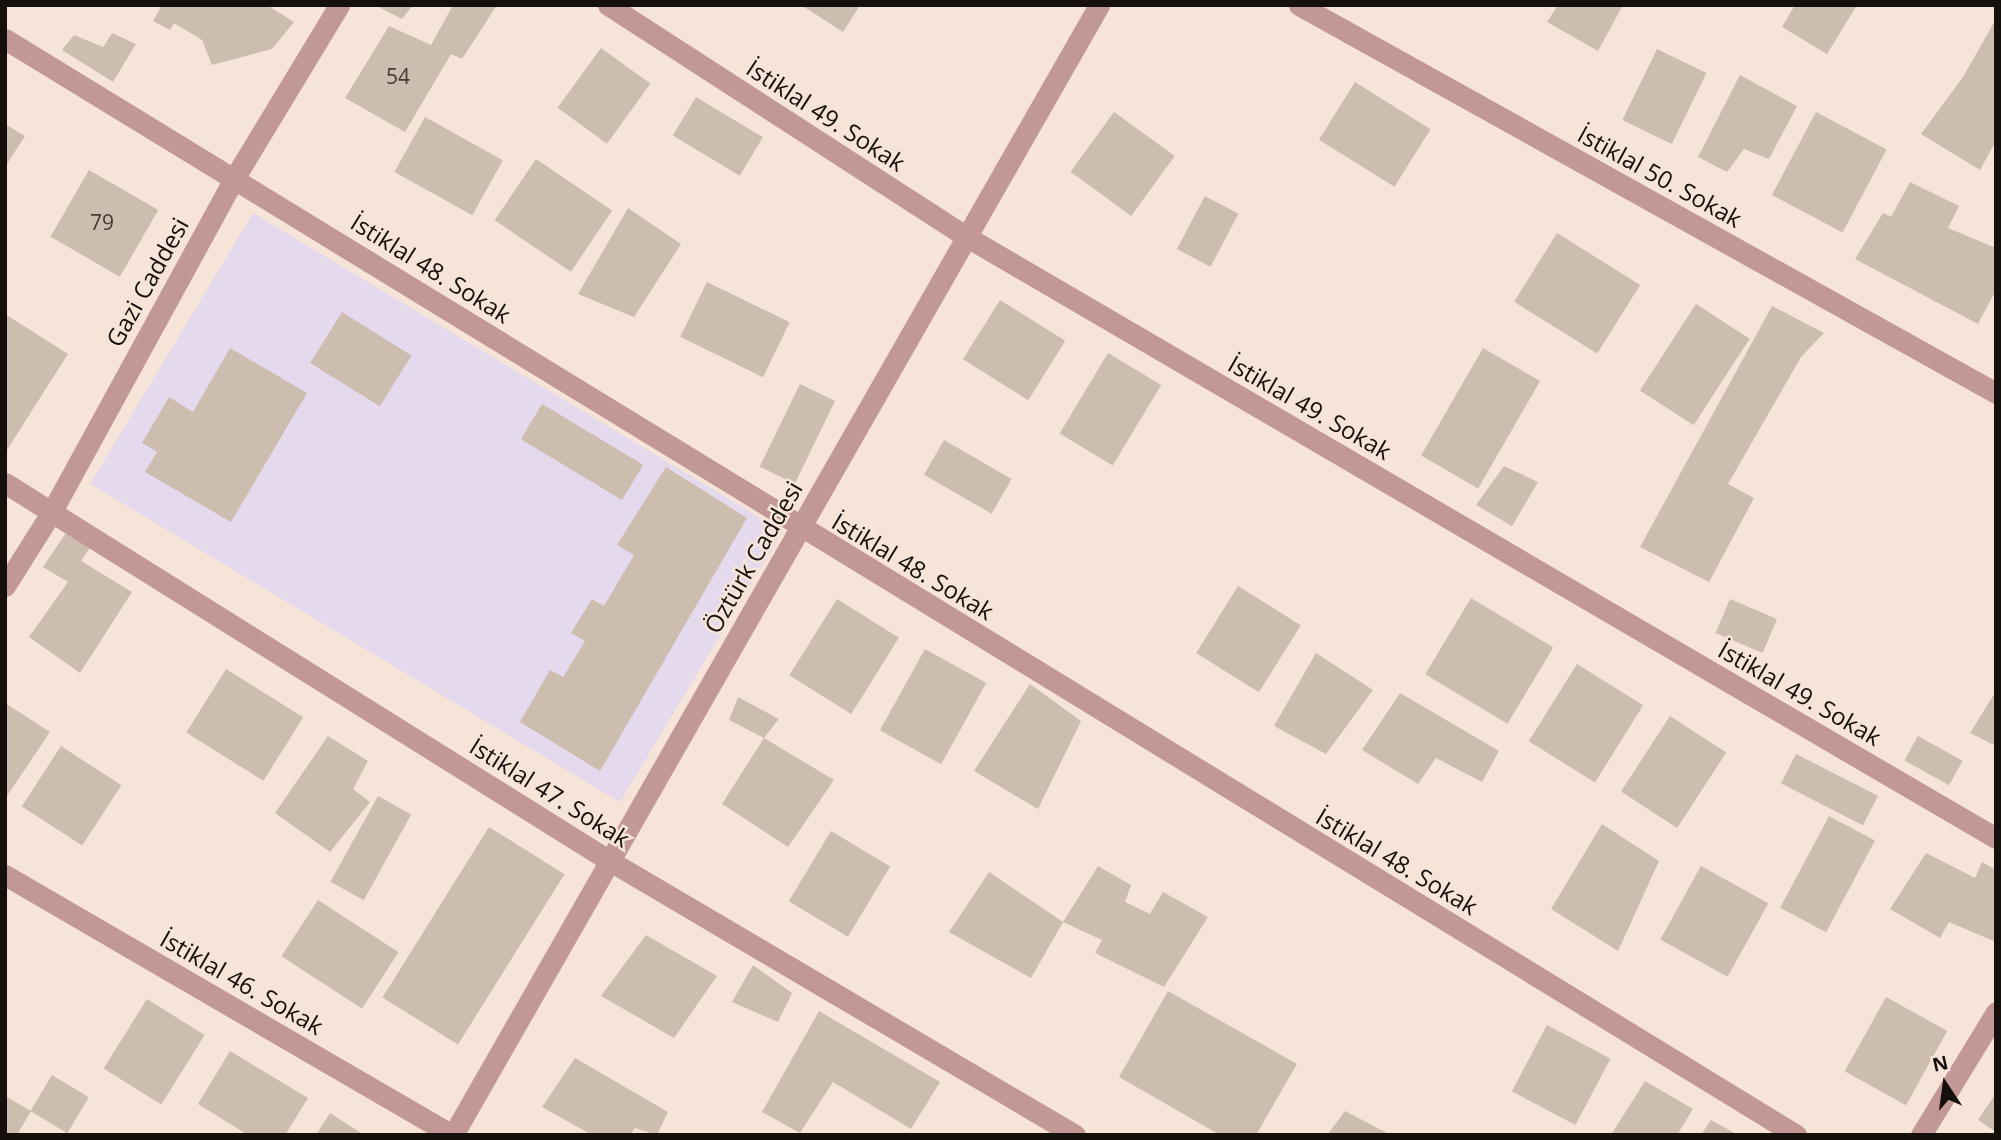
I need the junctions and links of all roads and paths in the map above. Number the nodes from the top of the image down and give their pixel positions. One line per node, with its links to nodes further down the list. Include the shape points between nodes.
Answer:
1 (339, 5): 6 (street, Gazi Caddesi)
2 (608, 5): 7 (street, İstiklal 49. Sokak)
3 (1100, 5): 7 (street, Öztürk Caddesi)
4 (1299, 5): 8 (street, İstiklal 50. Sokak)
5 (5, 39): 6 (street, İstiklal 48. Sokak)
6 (235, 177): 10 (street, Gazi Caddesi); 11 (street, İstiklal 48. Sokak)
7 (967, 237): 11 (street, Öztürk Caddesi); 13 (street, İstiklal 49. Sokak)
8 (1996, 394)
9 (5, 483): 10 (street, İstiklal 47. Sokak)
10 (51, 513): 12 (street, Gazi Caddesi); 14 (street, İstiklal 47. Sokak)
11 (800, 528): 14 (street, Öztürk Caddesi); 19 (street, İstiklal 48. Sokak)
12 (5, 586)
13 (1996, 838)
14 (610, 861): 17 (street, Öztürk Caddesi); 18 (street, İstiklal 47. Sokak)
15 (5, 875): 17 (street, İstiklal 46. Sokak)
16 (1996, 1012): 20 (street)
17 (452, 1135)
18 (1074, 1135)
19 (1796, 1135)
20 (1921, 1135)

